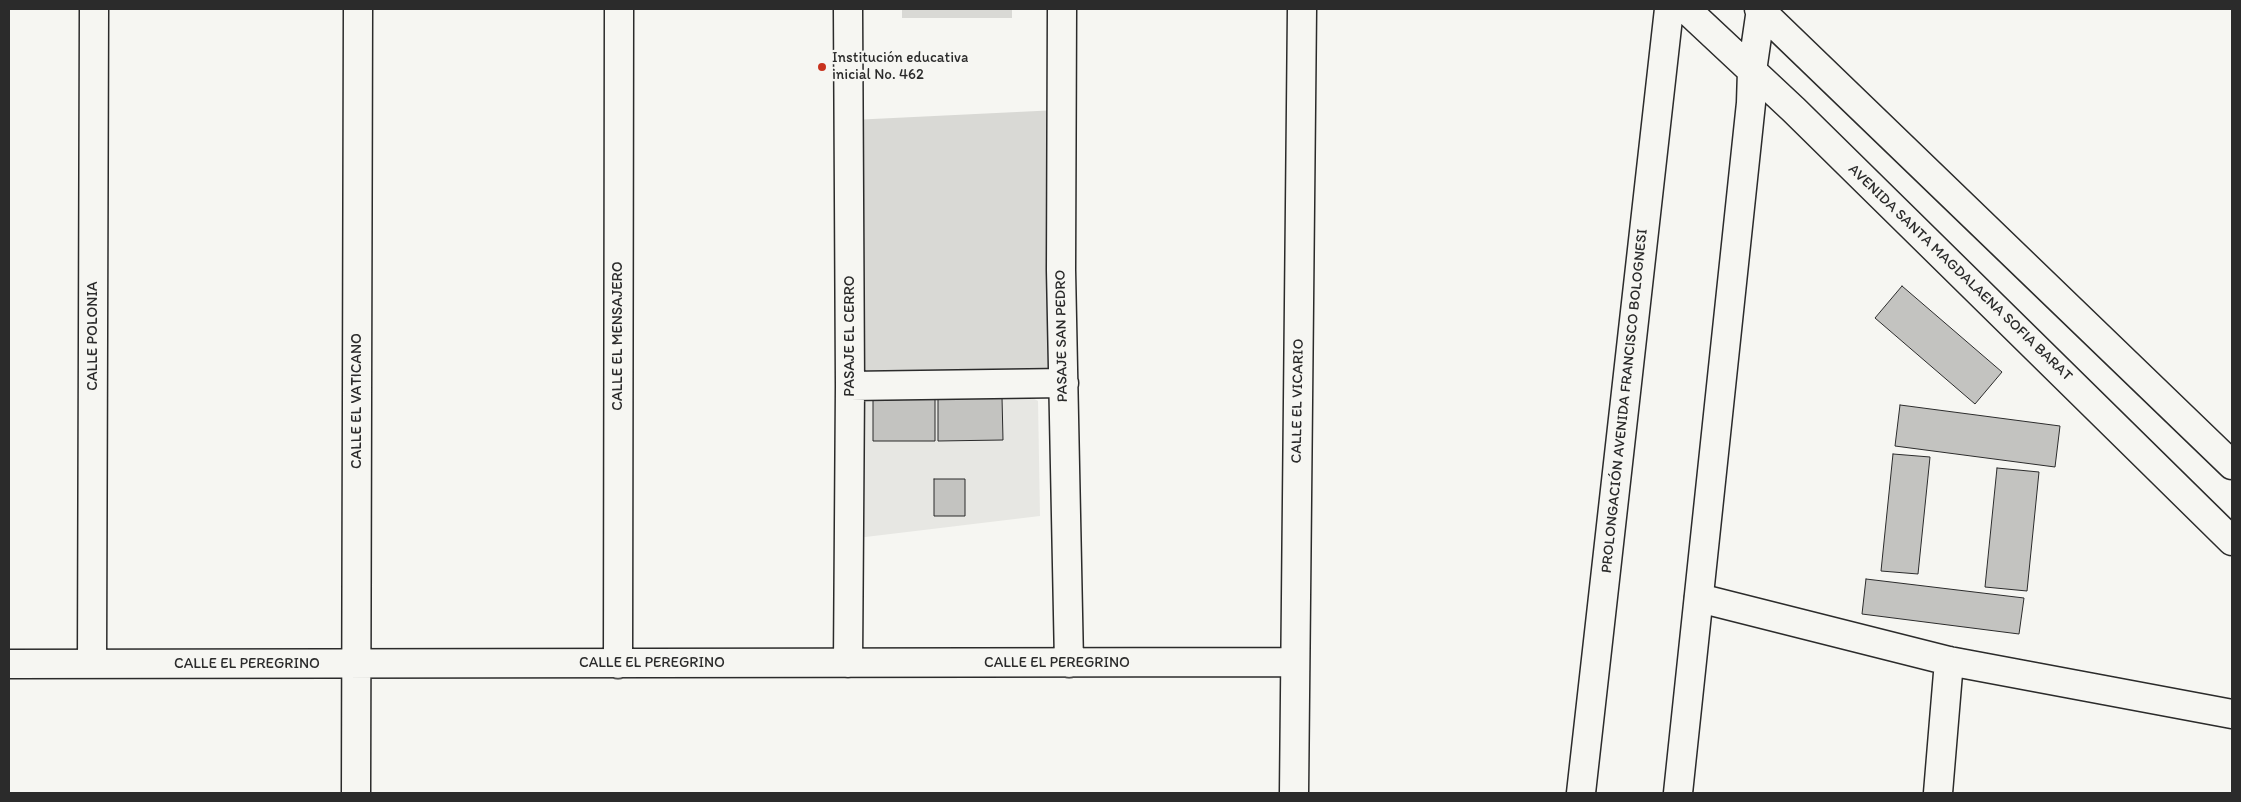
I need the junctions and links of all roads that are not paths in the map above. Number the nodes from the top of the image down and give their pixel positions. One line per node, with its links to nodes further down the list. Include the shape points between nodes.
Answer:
1 (94, 9): 21 (street, CALLE POLONIA)
2 (358, 9): 22 (street, CALLE EL VATICANO)
3 (619, 9): 23 (street, CALLE EL MENSAJERO)
4 (848, 9): 12 (street, PASAJE EL CERRO)
5 (1062, 9): 11 (street, PASAJE SAN PEDRO)
6 (1302, 9): 17 (street, CALLE EL VICARIO)
7 (1670, 9): 27 (street, PROLONGACIÓN AVENIDA FRANCISCO BOLOGNESI)
8 (1686, 9): 10 (street, AVENIDA SANTA MAGDALAENA SOFIA BARAT)
9 (1760, 9): 10 (street); 13 (street)
10 (1752, 72): 14 (street, AVENIDA SANTA MAGDALAENA SOFIA BARAT); 15 (street)
11 (1064, 384): 12 (street); 19 (street, PASAJE SAN PEDRO)
12 (850, 386): 18 (street, PASAJE EL CERRO)
13 (2232, 466)
14 (2232, 540)
15 (1699, 598): 16 (street); 28 (street)
16 (1949, 661): 24 (street); 29 (street)
17 (1295, 662): 19 (street, CALLE EL PEREGRINO); 26 (street, CALLE EL VICARIO)
18 (848, 663): 19 (street, CALLE EL PEREGRINO); 23 (street, CALLE EL PEREGRINO)
19 (1069, 663)
20 (9, 664): 21 (street, CALLE EL PEREGRINO)
21 (92, 664): 22 (street, CALLE EL PEREGRINO)
22 (356, 664): 23 (street, CALLE EL PEREGRINO); 25 (street, CALLE EL VATICANO)
23 (618, 664)
24 (2232, 714)
25 (356, 793)
26 (1294, 793)
27 (1581, 793)
28 (1678, 793)
29 (1938, 793)

